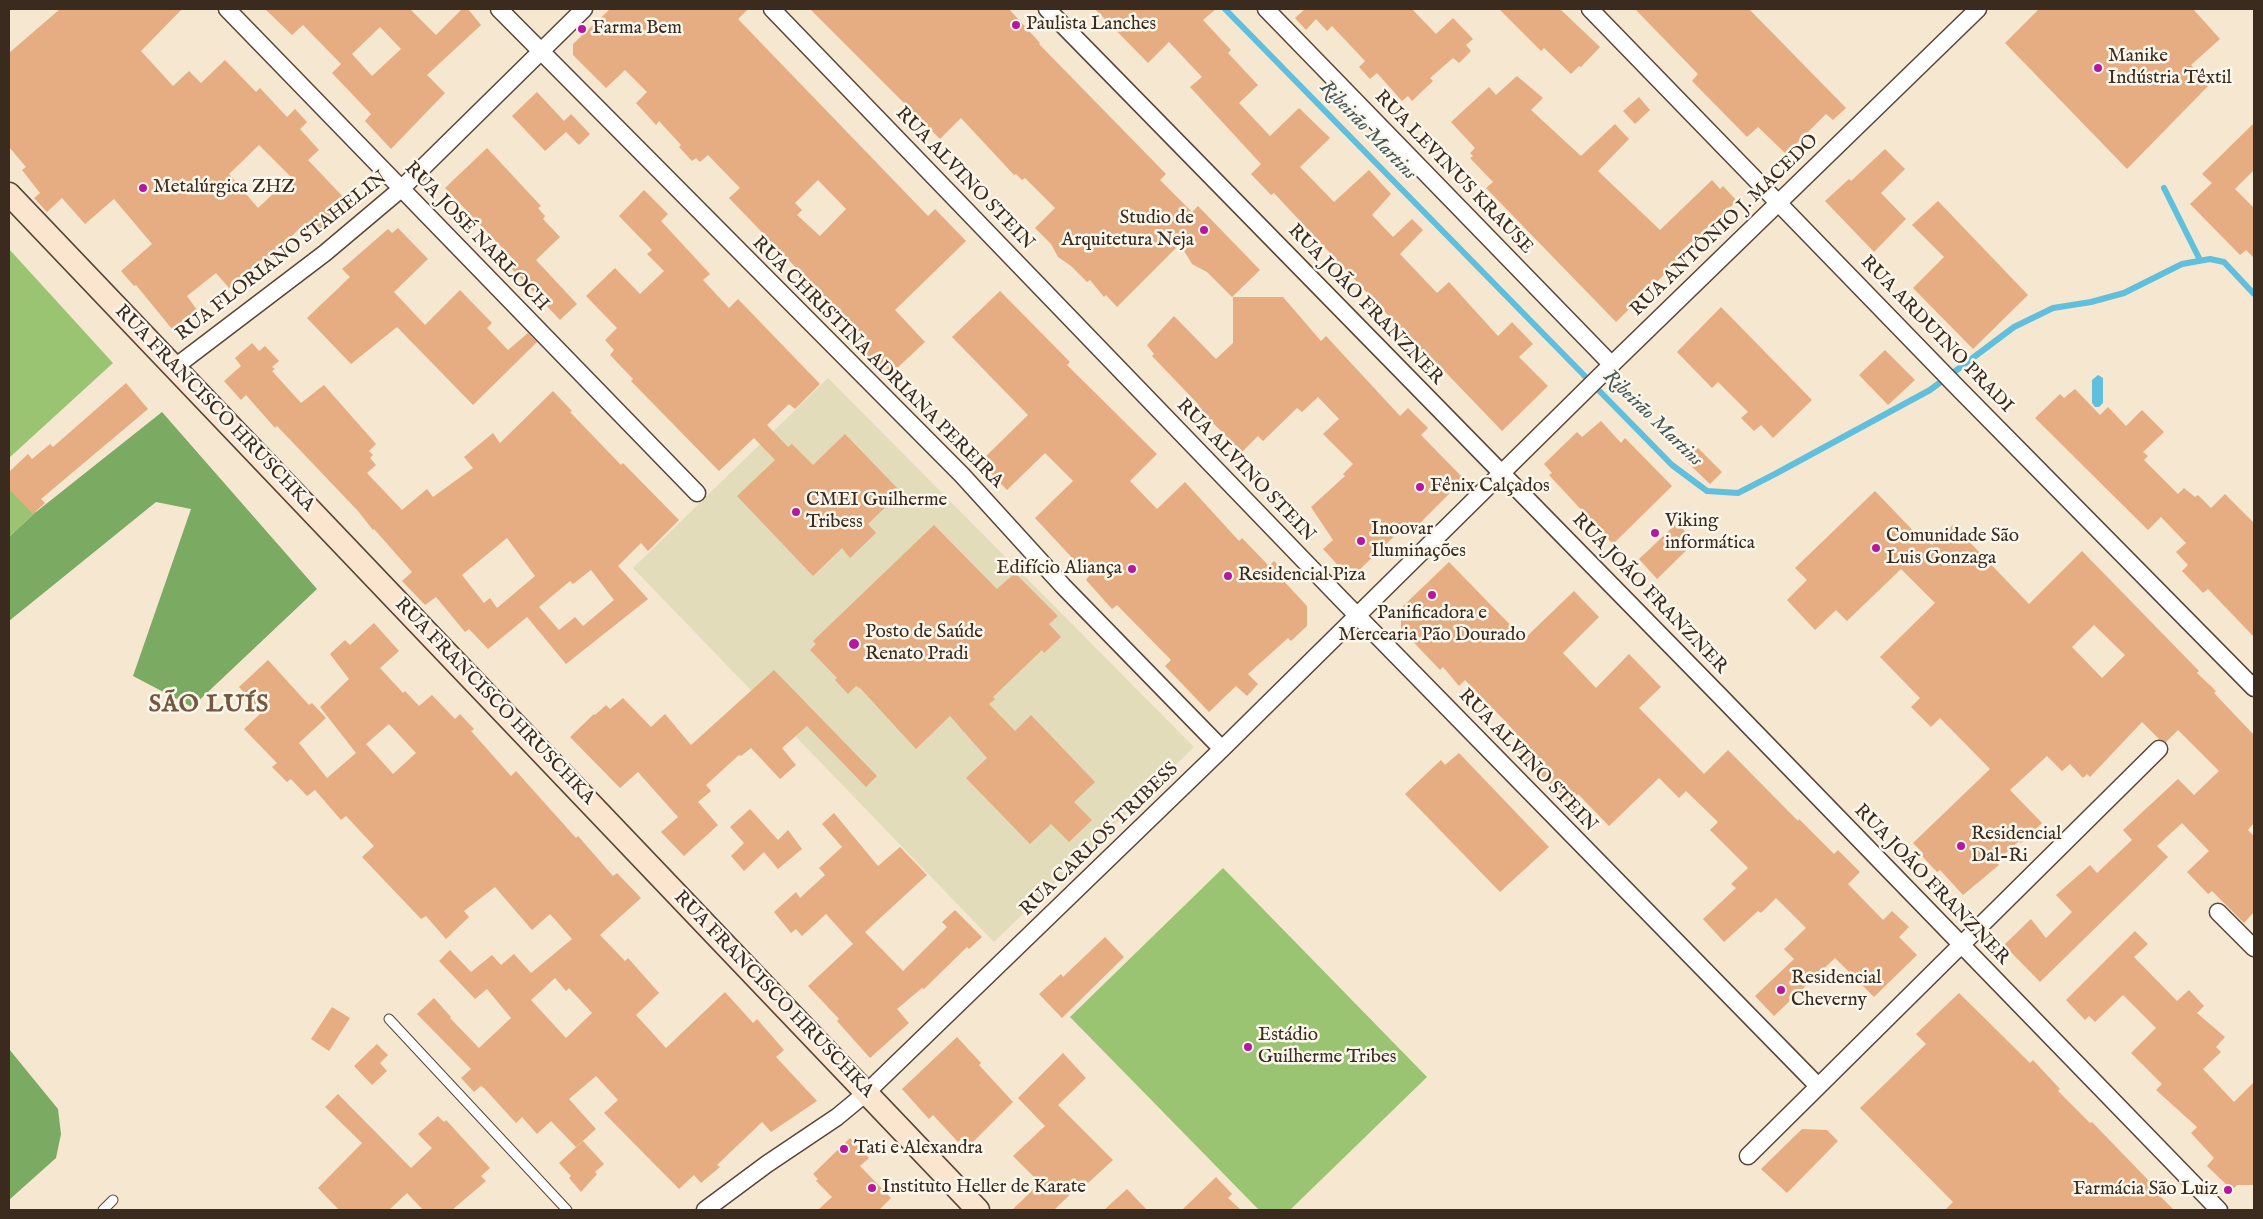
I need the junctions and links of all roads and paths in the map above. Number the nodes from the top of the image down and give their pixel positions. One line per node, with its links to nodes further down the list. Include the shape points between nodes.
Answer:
1 (227, 9): 10 (street, RUA JOSÉ NARLOCH)
2 (499, 9): 9 (street, RUA CHRISTINA ADRIANA PEREIRA)
3 (584, 9): 9 (street, RUA FLORIANO STAHELIN)
4 (772, 9): 17 (street, RUA ALVINO STEIN)
5 (1047, 9): 15 (street, RUA JOÃO FRANZNER)
6 (1266, 9): 14 (street, RUA LEVINUS KRAUSE)
7 (1590, 9): 12 (street, RUA ARDUINO PRADI)
8 (1978, 9): 12 (street, RUA ANTÔNIO J. MACEDO)
9 (541, 51): 10 (street, RUA FLORIANO STAHELIN); 19 (street, RUA CHRISTINA ADRIANA PEREIRA, via 962,474 1063,586)
10 (401, 189): 13 (street, RUA FLORIANO STAHELIN, via 325,253); 16 (street, RUA JOSÉ NARLOCH)
11 (9, 194): 13 (main road, RUA FRANCISCO HRUSCHKA)
12 (1779, 202): 14 (street, RUA ANTÔNIO J. MACEDO); 18 (street, RUA ARDUINO PRADI)
13 (175, 367): 26 (main road, RUA FRANCISCO HRUSCHKA)
14 (1607, 370): 15 (street, RUA ANTÔNIO J. MACEDO)
15 (1502, 474): 17 (street, RUA CARLOS TRIBESS); 22 (street, RUA JOÃO FRANZNER)
16 (697, 493)
17 (1357, 616): 19 (street, RUA CARLOS TRIBESS); 25 (street, RUA ALVINO STEIN)
18 (2254, 688)
19 (1222, 749): 26 (street, RUA CARLOS TRIBESS)
20 (2159, 749): 22 (street)
21 (2218, 912): 23 (street)
22 (1960, 946): 25 (street); 33 (street, RUA JOÃO FRANZNER)
23 (2254, 948)
24 (389, 1019): 30 (lane)
25 (1818, 1086): 27 (street)
26 (866, 1092): 31 (street, RUA CARLOS TRIBESS, via 837,1117); 32 (main road, RUA FRANCISCO HRUSCHKA)
27 (1748, 1156)
28 (113, 1200): 29 (lane)
29 (102, 1210)
30 (567, 1210)
31 (705, 1210)
32 (978, 1210)
33 (2219, 1210)

